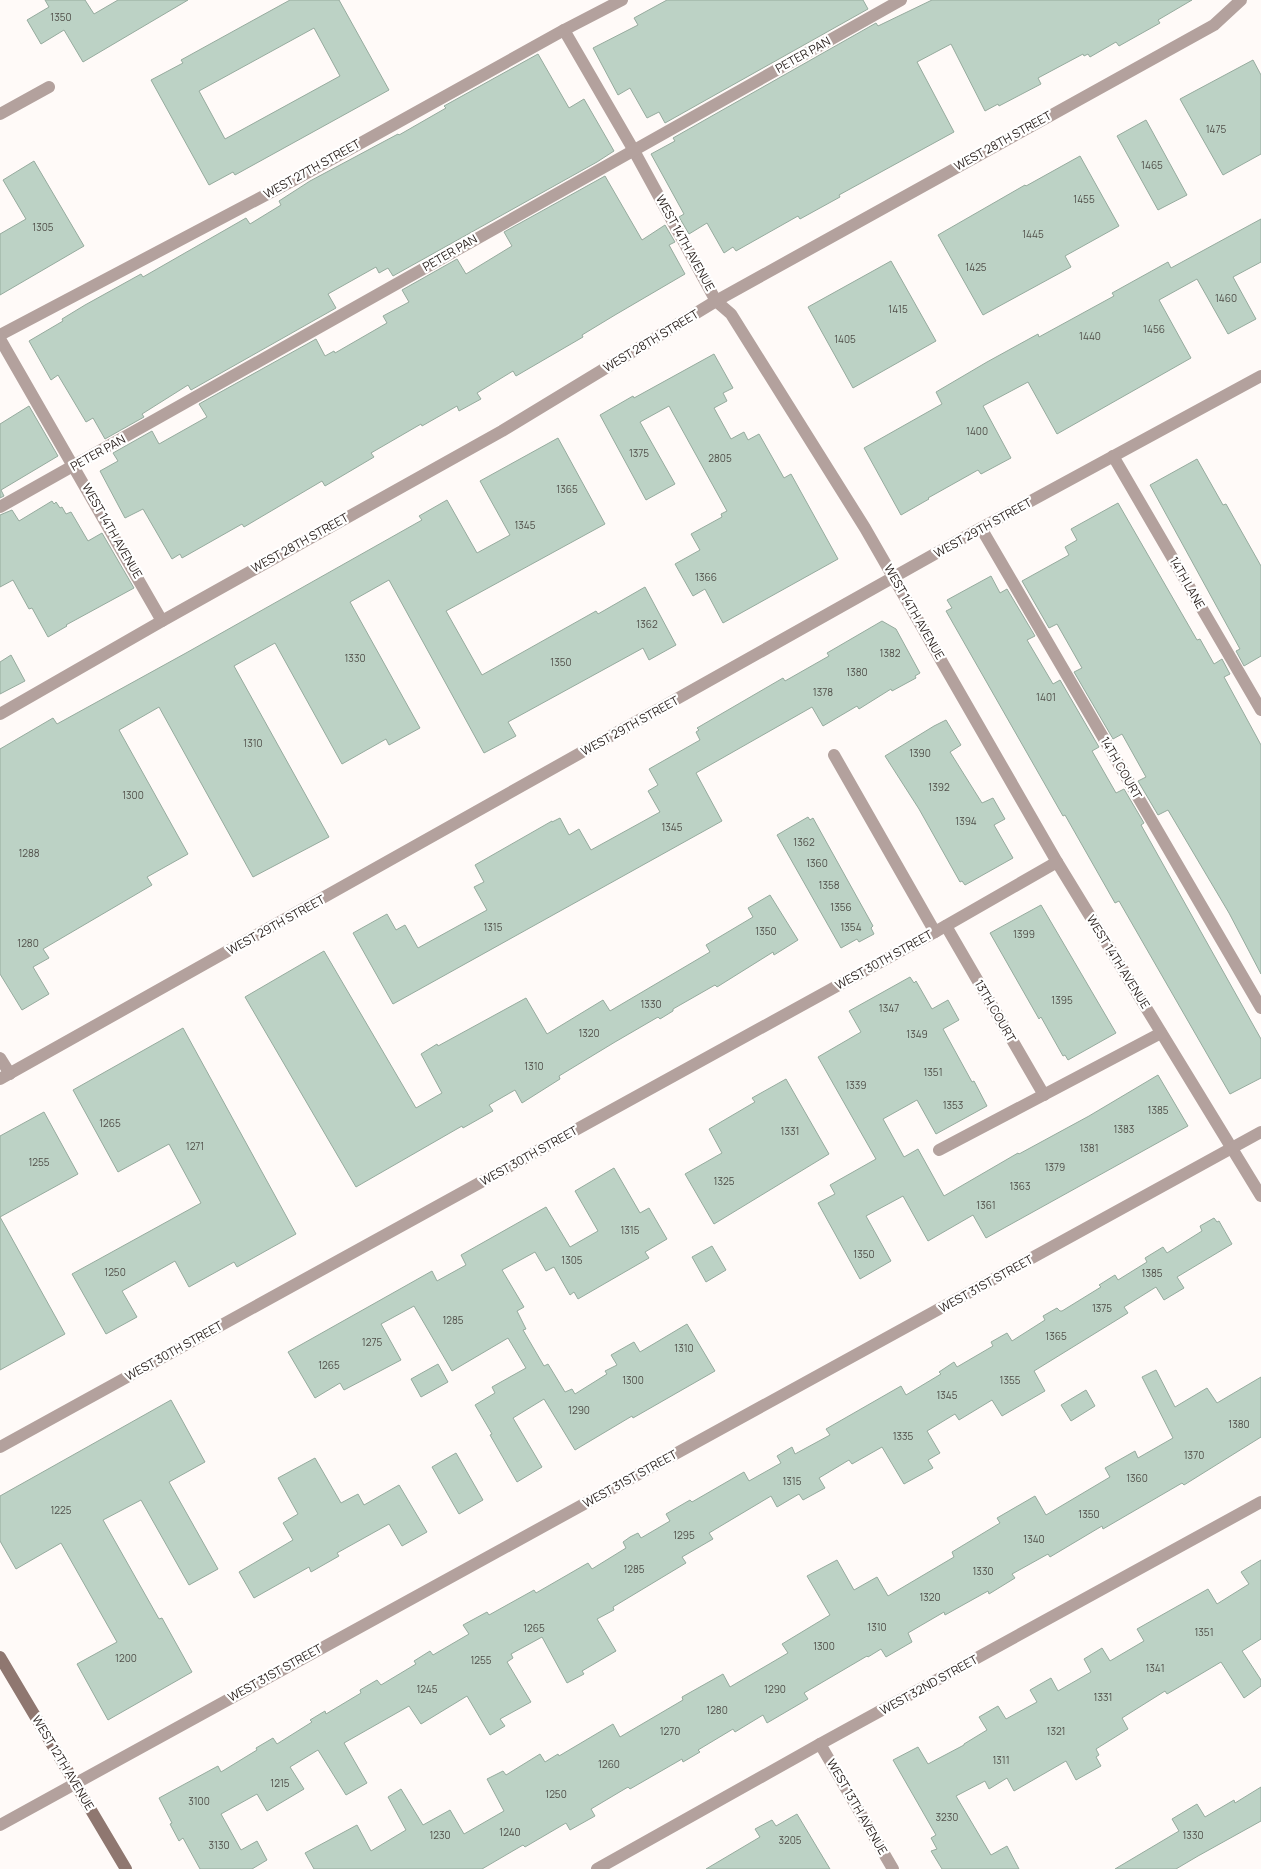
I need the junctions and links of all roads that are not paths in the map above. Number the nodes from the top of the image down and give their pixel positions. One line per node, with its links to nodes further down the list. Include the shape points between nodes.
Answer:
1 (622, 0): 4 (street, WEST 27TH STREET)
2 (901, 0): 7 (street, PETER PAN)
3 (1241, 0): 8 (street, WEST 28TH STREET, via 1214,25)
4 (564, 30): 7 (street, WEST 14TH AVENUE); 9 (street, WEST 27TH STREET, via 296,179)
5 (49, 87): 6 (street)
6 (0, 114)
7 (633, 149): 8 (street, WEST 14TH AVENUE); 13 (street, PETER PAN)
8 (716, 301): 16 (street, WEST 14TH AVENUE, via 732,314); 17 (street, WEST 28TH STREET, via 502,432)
9 (0, 334)
10 (0, 339): 13 (street, WEST 14TH AVENUE)
11 (1261, 376): 12 (street, WEST 29TH STREET)
12 (1113, 456): 15 (street, WEST 29TH STREET); 18 (street, 14TH LANE)
13 (75, 467): 14 (street, PETER PAN); 17 (street, WEST 14TH AVENUE)
14 (0, 508)
15 (981, 528): 16 (street, WEST 29TH STREET); 23 (street, 14TH COURT)
16 (894, 578): 21 (street, WEST 14TH AVENUE); 26 (street, WEST 29TH STREET)
17 (162, 621): 19 (street, WEST 28TH STREET)
18 (1261, 710)
19 (0, 714)
20 (834, 755): 22 (street, 13TH COURT)
21 (1057, 862): 22 (street, WEST 30TH STREET); 24 (street, WEST 14TH AVENUE)
22 (940, 929): 27 (street, 13TH COURT); 32 (street, WEST 30TH STREET)
23 (1261, 1008)
24 (1161, 1032): 27 (street); 29 (street, WEST 14TH AVENUE)
25 (0, 1058): 26 (street)
26 (5, 1077)
27 (1044, 1095): 30 (street)
28 (1261, 1132): 29 (street, WEST 31ST STREET)
29 (1232, 1148): 31 (street, WEST 14TH AVENUE); 36 (street, WEST 31ST STREET)
30 (939, 1150)
31 (1261, 1196)
32 (0, 1447)
33 (1261, 1502): 35 (street, WEST 32ND STREET)
34 (0, 1657): 36 (main road, WEST 12TH AVENUE)
35 (820, 1744): 39 (street, WEST 32ND STREET); 40 (street, WEST 13TH AVENUE)
36 (75, 1783): 37 (street, WEST 31ST STREET); 38 (main road, WEST 12TH AVENUE)
37 (0, 1825)
38 (126, 1869)
39 (597, 1869)
40 (893, 1869)

